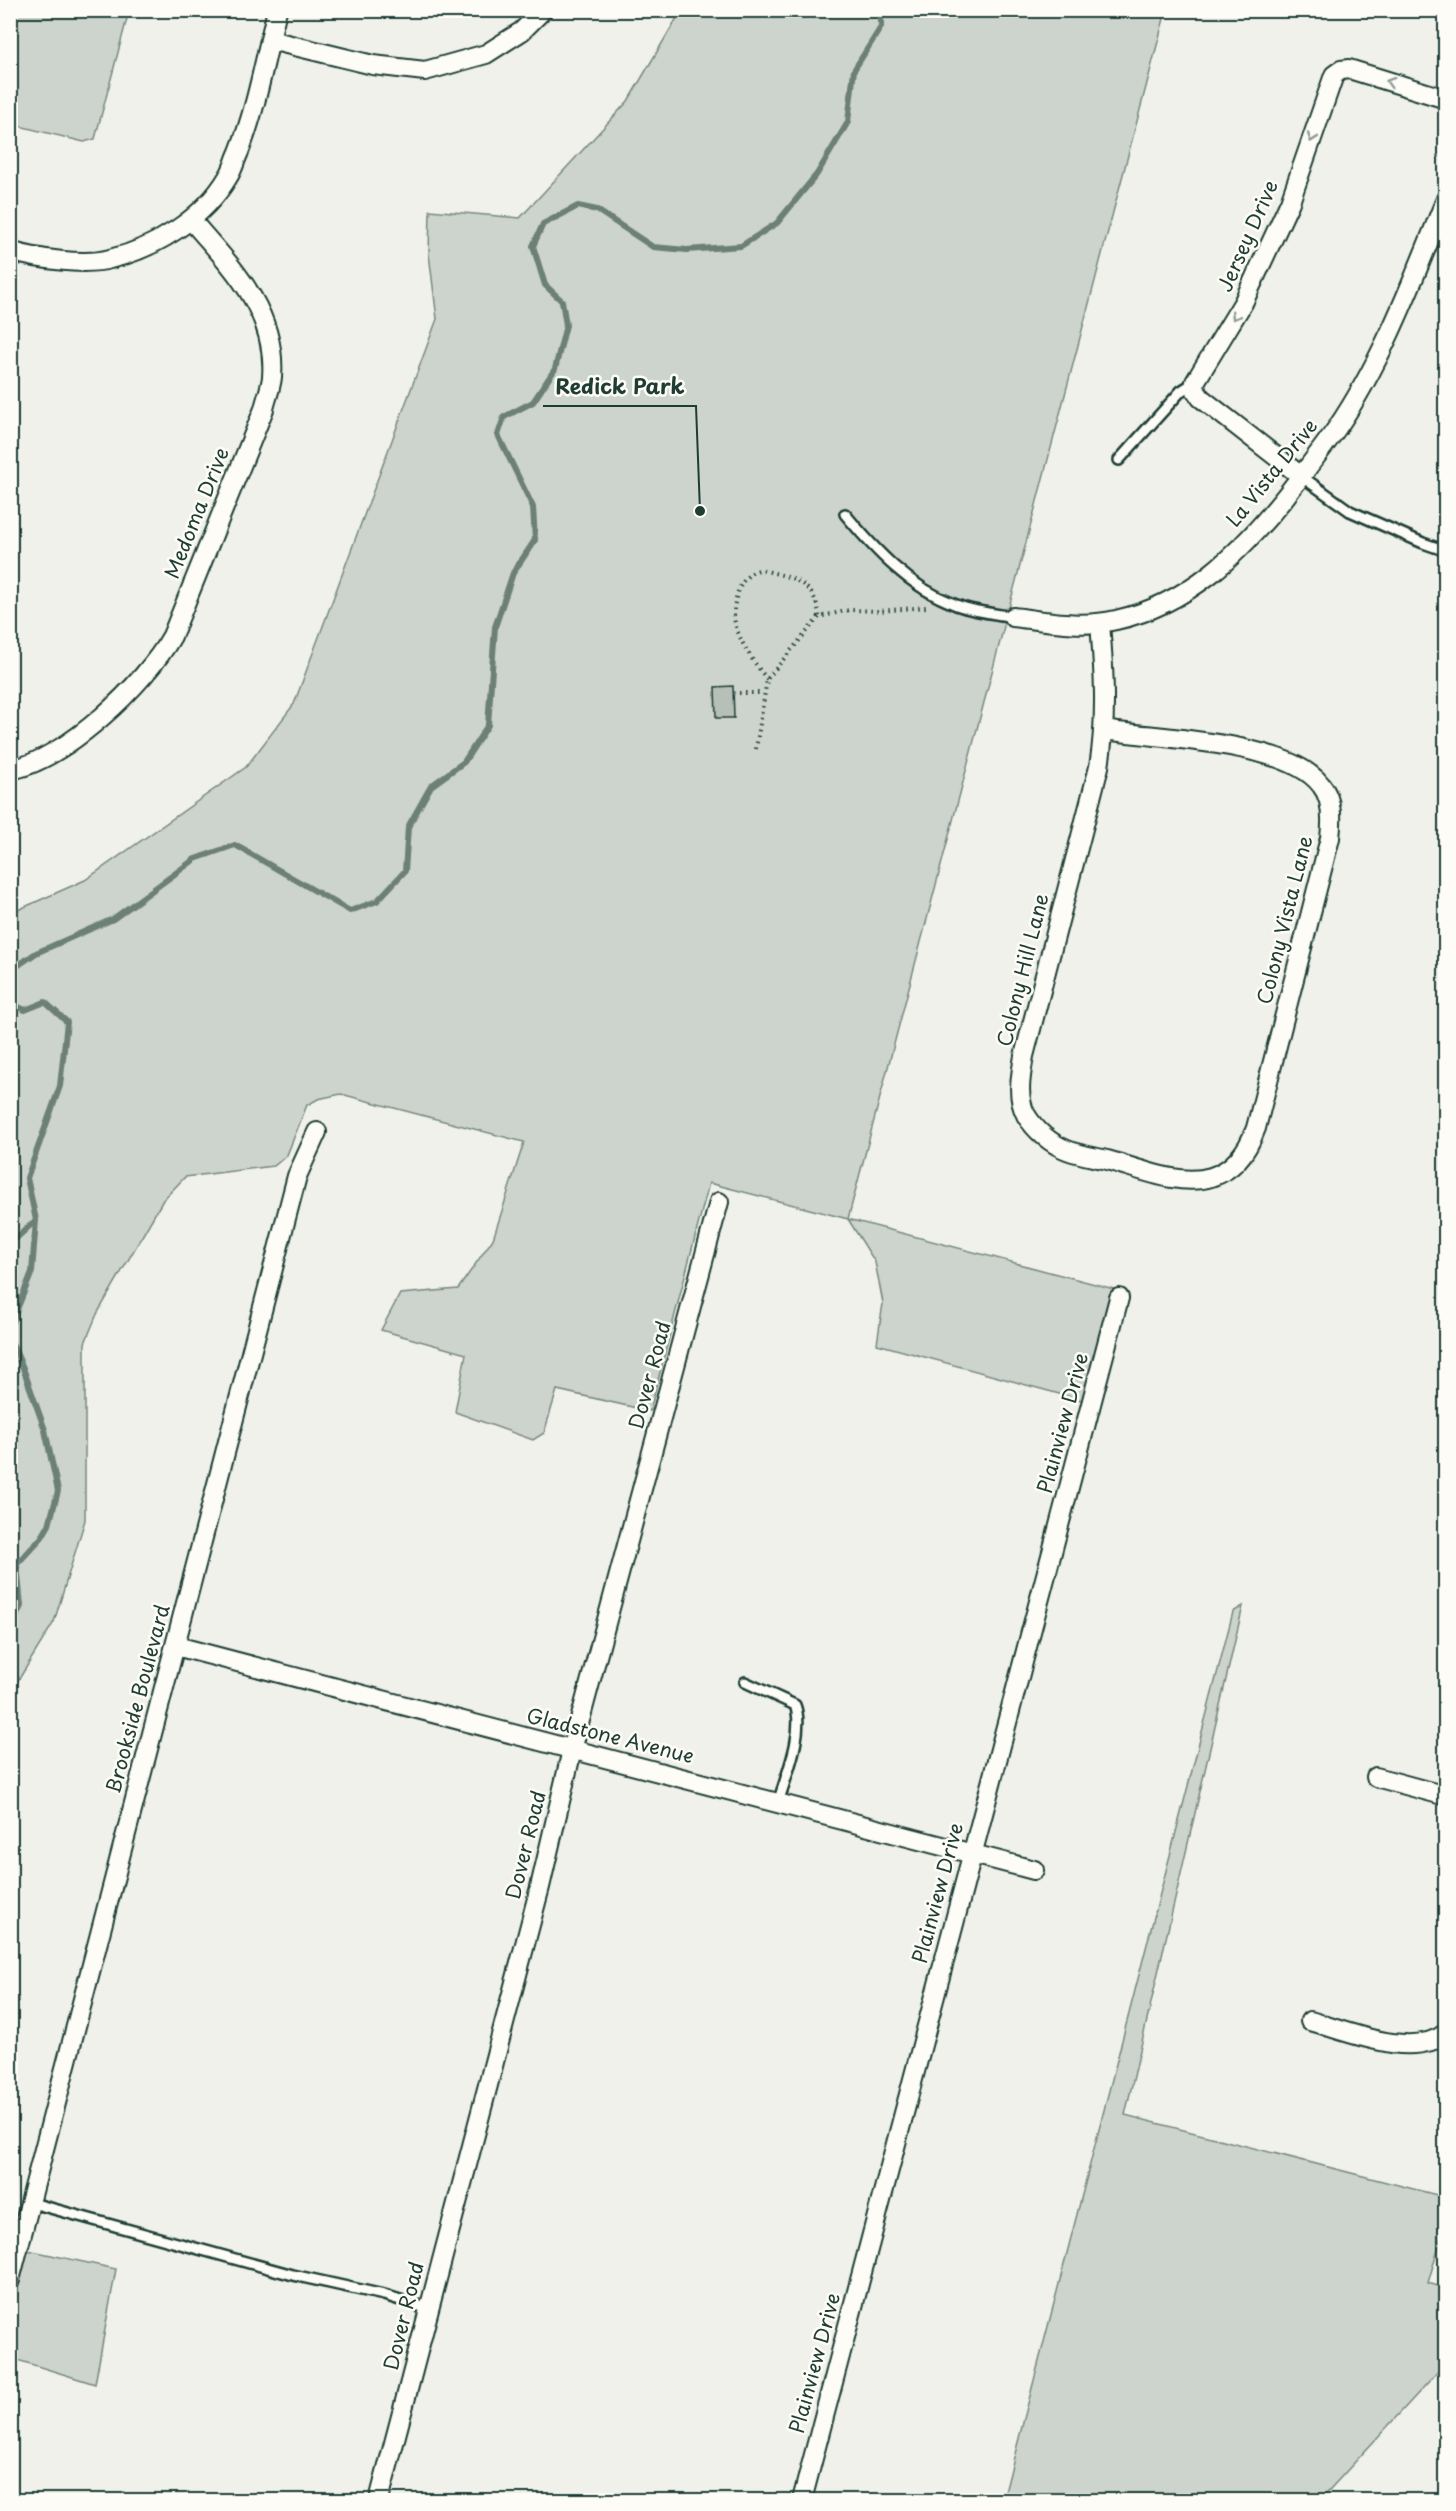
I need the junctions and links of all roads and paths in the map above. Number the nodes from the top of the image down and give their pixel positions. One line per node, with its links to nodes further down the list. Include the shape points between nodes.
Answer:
1 (278, 10): 3 (street)
2 (543, 10): 3 (street, via 522,31 486,54 425,71 373,65)
3 (270, 40): 6 (street, via 251,122 229,176)
4 (1446, 99): 8 (street, Jersey Drive, one-way to 8, via 1349,69 1335,75 1290,201 1243,303)
5 (1446, 200): 10 (street, La Vista Drive, via 1376,359 1337,427)
6 (191, 220): 7 (street, via 151,243 109,260 64,261); 22 (street, Medoma Drive, via 240,276 263,316 272,378 264,409 160,657 116,705 56,751)
7 (10, 251)
8 (1197, 378): 9 (lane, via 1180,391); 10 (street, via 1196,391 1201,398)
9 (1119, 460)
10 (1301, 476): 12 (lane, via 1350,511); 16 (street, La Vista Drive, via 1257,531 1207,579 1174,599)
11 (844, 514): 13 (lane, via 871,546 909,580)
12 (1446, 550)
13 (954, 605): 14 (path, via 849,610); 15 (lane)
14 (819, 617): 17 (path); 17 (path, via 818,602 792,577 761,570 746,577 738,587 734,622 752,661)
15 (1013, 617): 16 (street, La Vista Drive)
16 (1100, 623): 20 (street, Colony Hill Lane)
17 (766, 680): 19 (path)
18 (733, 693): 19 (path)
19 (763, 693): 21 (path)
20 (1105, 730): 24 (street, Colony Hill Lane, via 1099,767 1024,1056 1020,1094 1025,1113 1043,1134 1067,1150 1175,1178 1200,1179); 24 (street, Colony Vista Lane, via 1230,746 1280,758 1311,774 1323,786 1329,804 1330,838 1256,1128 1244,1153)
21 (756, 749)
22 (10, 770)
23 (316, 1131): 27 (street, Brookside Boulevard, via 297,1176)
24 (1223, 1172)
25 (719, 1202): 29 (street, Dover Road)
26 (1119, 1298): 33 (street, Plainview Drive)
27 (176, 1646): 29 (street, Gladstone Avenue); 37 (street, Brookside Boulevard)
28 (745, 1682): 32 (lane, via 795,1705 799,1714)
29 (572, 1750): 32 (street, Gladstone Avenue); 39 (street, Dover Road)
30 (1377, 1777): 31 (street)
31 (1446, 1796)
32 (778, 1803): 33 (street, Gladstone Avenue)
33 (971, 1852): 34 (street, Gladstone Avenue); 41 (street, Plainview Drive)
34 (1034, 1870)
35 (1310, 2021): 36 (street, via 1406,2045)
36 (1446, 2033)
37 (32, 2203): 38 (street, Brookside Boulevard); 39 (lane)
38 (10, 2280)
39 (429, 2309): 40 (street, Dover Road)
40 (379, 2500)
41 (802, 2500)

